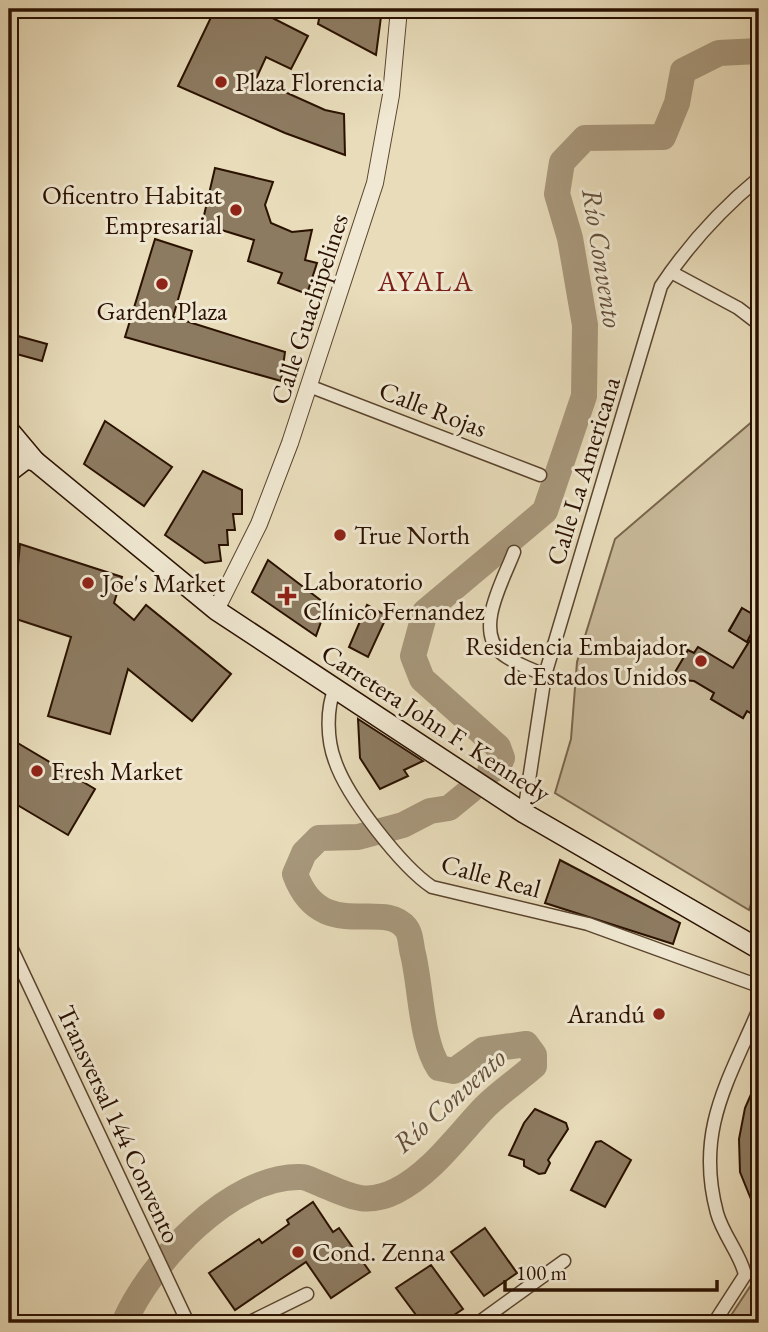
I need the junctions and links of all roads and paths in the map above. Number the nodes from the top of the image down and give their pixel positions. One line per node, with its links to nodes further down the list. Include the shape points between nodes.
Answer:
1 (399, 9): 5 (street, Calle Guachipelines, via 391,95 375,183)
2 (759, 178): 3 (street, Calle La Americana, via 695,238)
3 (671, 272): 4 (street); 12 (street, Calle La Americana, via 661,286)
4 (759, 324)
5 (309, 386): 9 (street, Calle Rojas); 11 (street, Calle Guachipelines, via 259,524)
6 (9, 430): 7 (main road, Carretera John F. Kennedy)
7 (35, 461): 8 (main road, via 26,459); 11 (main road, Carretera John F. Kennedy)
8 (9, 472)
9 (540, 475)
10 (514, 552): 12 (street, via 497,596 490,638 500,652)
11 (216, 610): 13 (main road, Carretera John F. Kennedy)
12 (545, 675): 14 (street, Calle La Americana)
13 (335, 688): 14 (main road, Carretera John F. Kennedy); 17 (street, Calle Real, via 328,704 334,760 415,876 432,887 588,924)
14 (524, 813): 16 (main road, Carretera John F. Kennedy)
15 (9, 943): 21 (street, Transversal 144 Convento)
16 (759, 949)
17 (759, 986)
18 (759, 1009): 25 (street, via 715,1111 709,1141 709,1178 718,1215 745,1275)
19 (564, 1261): 24 (street)
20 (307, 1294): 23 (street)
21 (188, 1323)
22 (225, 1323): 23 (street)
23 (248, 1323)
24 (478, 1323)
25 (714, 1323)

